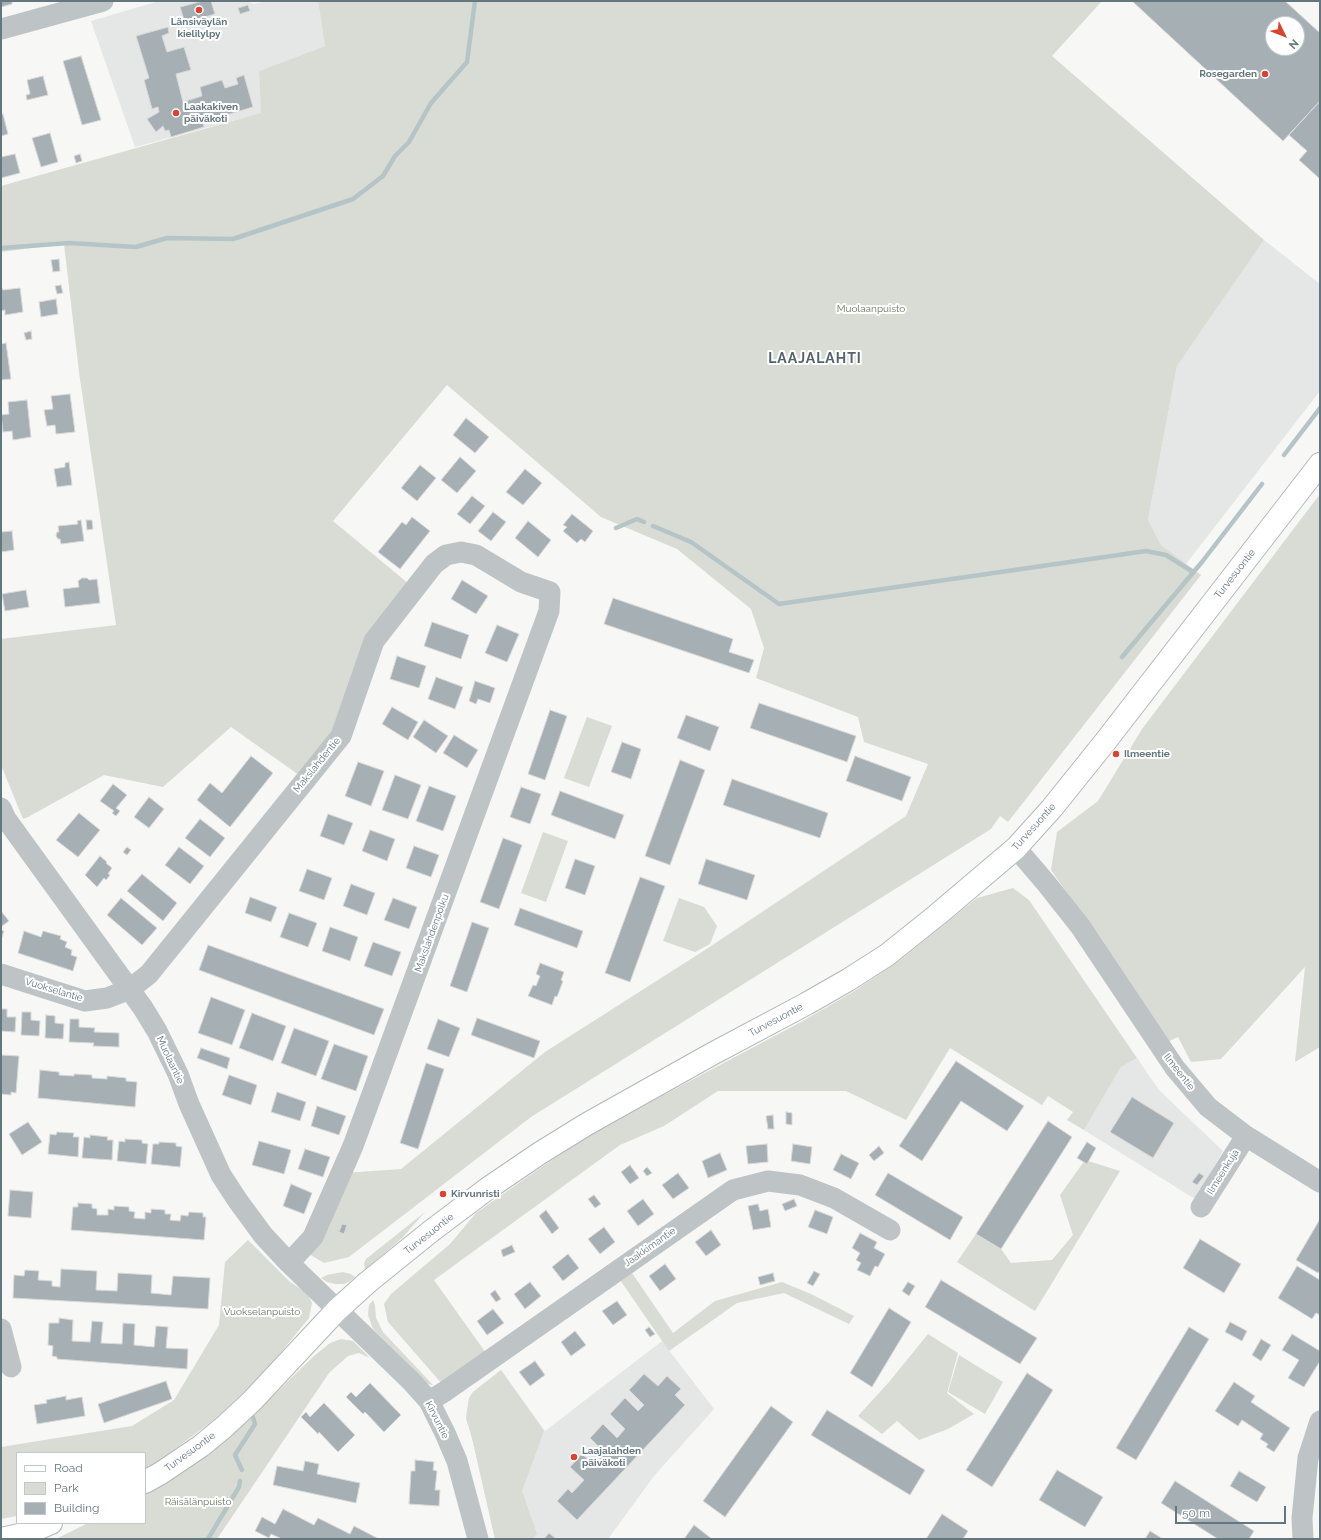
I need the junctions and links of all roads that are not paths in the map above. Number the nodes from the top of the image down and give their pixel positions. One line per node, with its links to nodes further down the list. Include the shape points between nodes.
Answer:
1 (104, 1): 2 (street)
2 (1, 29)
3 (1320, 464): 6 (main road, Turvesuontie, via 1105,742)
4 (550, 592): 8 (street, Makslahdentie, via 520,582 476,555 462,552 446,555 434,564 374,641 341,736 149,974); 13 (street, Makslahdenpolku, via 549,611 352,1146 313,1237)
5 (1, 808): 8 (street, Muolaantie, via 6,819)
6 (1016, 848): 9 (street, Ilmeentie, via 1080,926 1175,1068 1208,1107); 14 (main road, Turvesuontie, via 887,955 806,1004 631,1099 540,1153 430,1232)
7 (1, 974): 8 (street, Vuokselantie, via 85,1001 108,998)
8 (130, 988): 13 (street, Muolaantie, via 157,1031 221,1175 263,1235)
9 (1246, 1136): 10 (street, Ilmeentie); 11 (street, Ilmeenkuja)
10 (1320, 1182)
11 (1202, 1207)
12 (890, 1230): 17 (street, Jaakkimantie, via 834,1198 800,1185 768,1181 733,1190)
13 (289, 1263): 14 (street, Muolaantie)
14 (337, 1310): 17 (street, Kirvuntie); 19 (main road, Turvesuontie, via 252,1401 224,1427 201,1446)
15 (1, 1329): 16 (street)
16 (11, 1367)
17 (429, 1401): 24 (street, Kirvuntie, via 457,1461)
18 (1320, 1421): 25 (street, via 1308,1458 1302,1511)
19 (146, 1481)
20 (16, 1521): 21 (main road)
21 (1, 1524)
22 (48, 1524): 23 (main road)
23 (1, 1539)
24 (478, 1539)
25 (1303, 1539)

